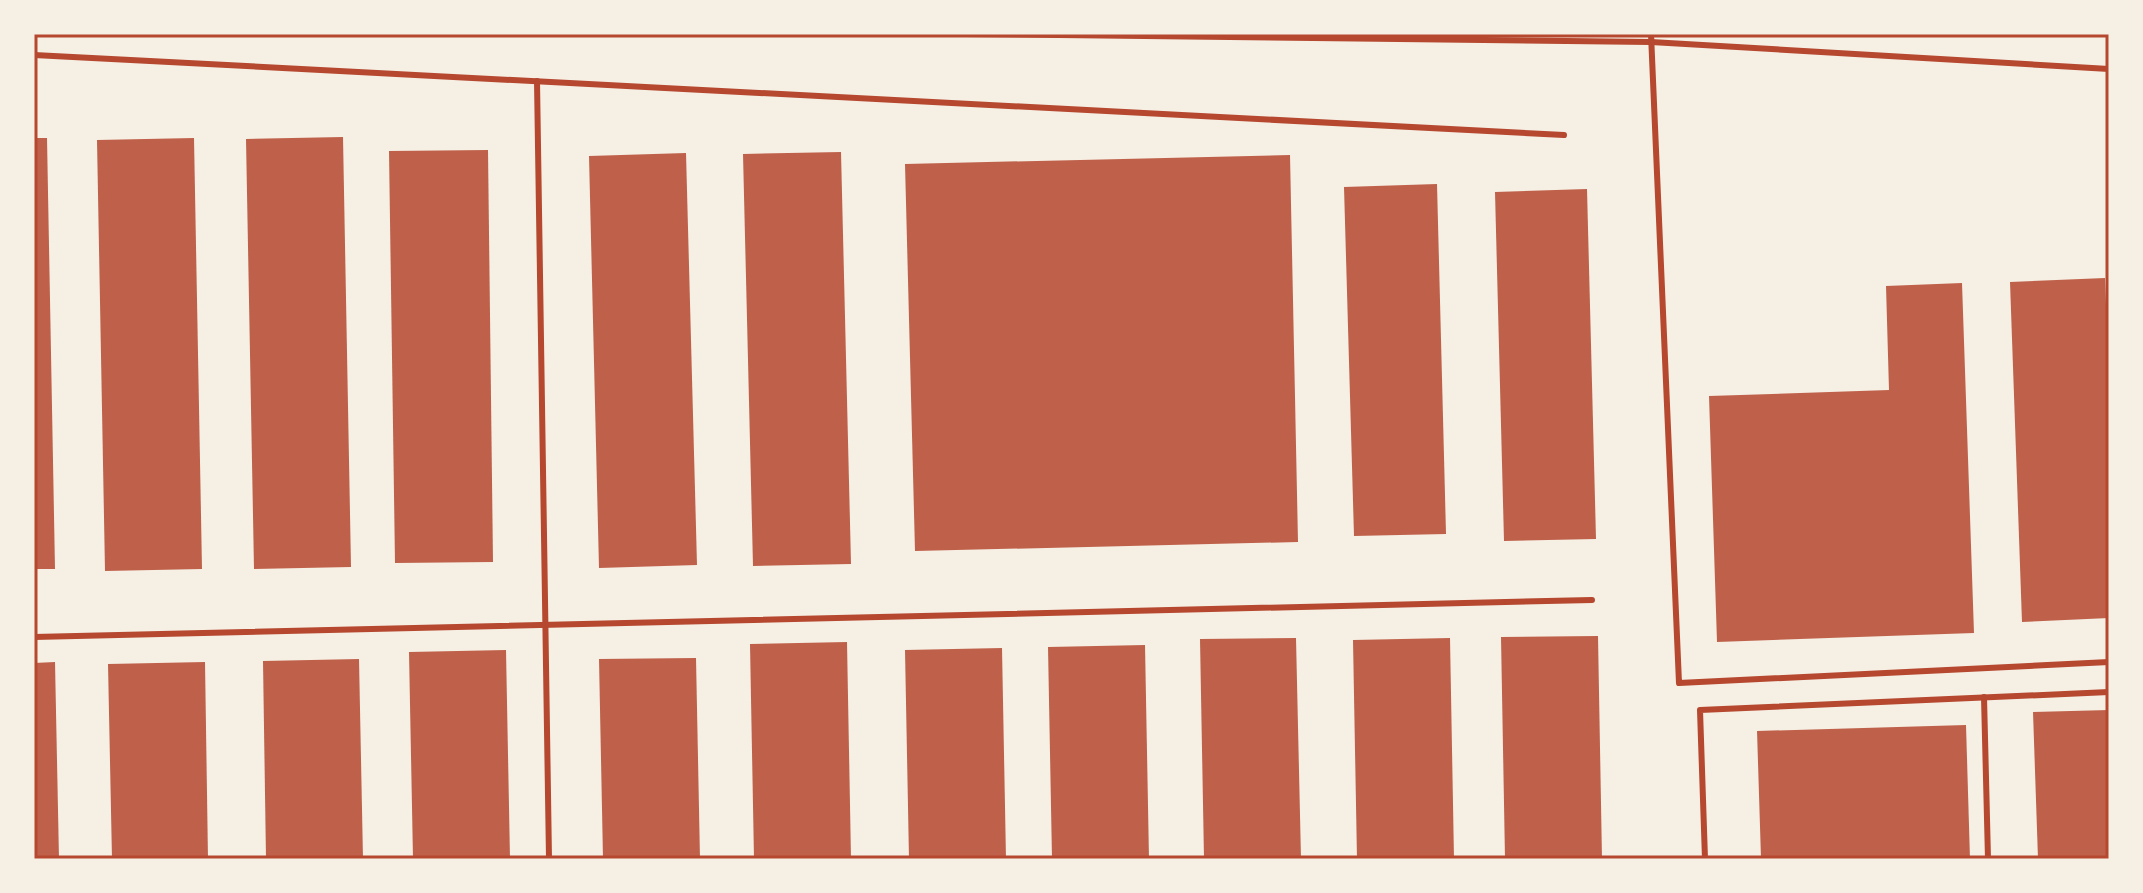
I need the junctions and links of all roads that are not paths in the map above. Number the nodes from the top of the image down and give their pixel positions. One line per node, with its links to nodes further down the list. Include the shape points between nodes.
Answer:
1 (965, 34): 2 (lane)
2 (1651, 38): 4 (lane); 10 (lane, via 1679,683)
3 (34, 55): 5 (lane)
4 (2109, 69)
5 (537, 81): 6 (lane); 8 (lane)
6 (1564, 135)
7 (1592, 600): 8 (lane)
8 (543, 625): 9 (lane); 13 (lane)
9 (34, 637)
10 (2109, 662)
11 (2109, 692): 12 (lane)
12 (1984, 697): 14 (lane, via 1700,710); 15 (lane)
13 (549, 859)
14 (1705, 859)
15 (1988, 859)

